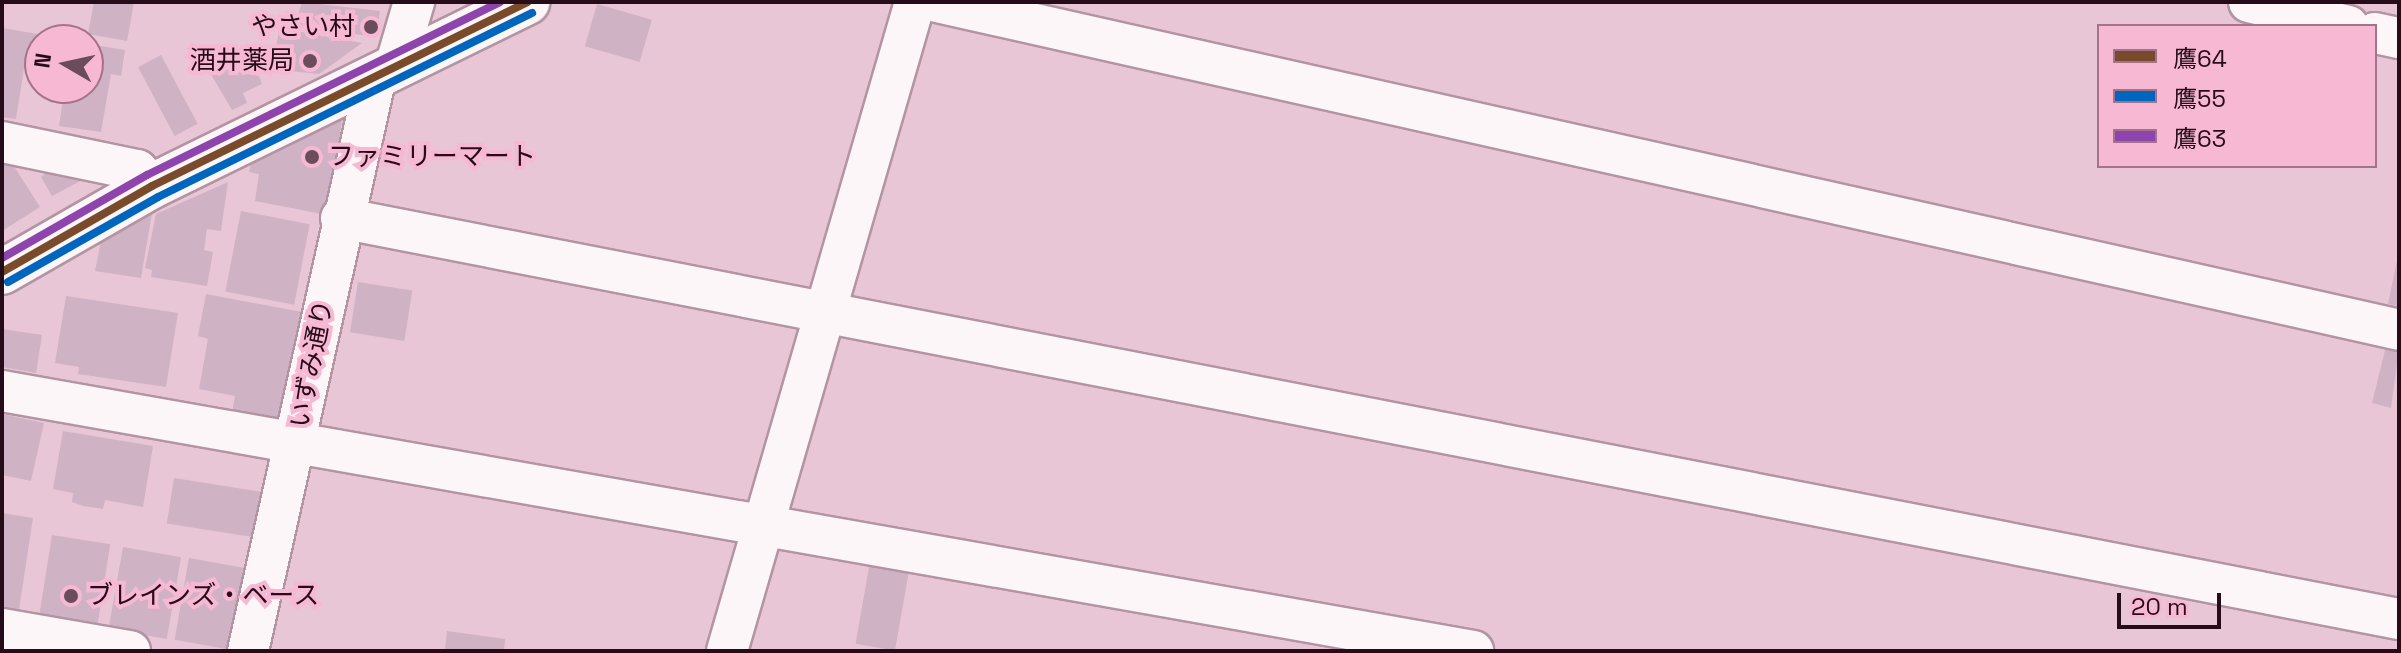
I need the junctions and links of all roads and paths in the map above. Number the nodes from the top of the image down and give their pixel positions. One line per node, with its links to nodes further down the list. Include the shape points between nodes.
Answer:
1 (414, 2): 9 (street, いずみ通り)
2 (527, 2): 9 (street)
3 (915, 2): 14 (street)
4 (937, 2): 15 (street)
5 (2249, 2): 6 (street)
6 (2340, 24)
7 (2377, 33): 8 (street)
8 (2399, 38)
9 (386, 72): 11 (street); 12 (street, いずみ通り)
10 (2, 142): 11 (street, via 137,170)
11 (152, 186): 13 (street)
12 (341, 218): 14 (street); 17 (street, いずみ通り)
13 (2, 272)
14 (827, 309): 18 (street); 19 (street)
15 (2399, 330)
16 (2, 391): 17 (street)
17 (296, 442): 18 (street); 22 (street, いずみ通り)
18 (763, 521): 23 (street); 24 (street)
19 (2399, 619)
20 (2, 629): 21 (street)
21 (130, 651)
22 (248, 651)
23 (727, 651)
24 (1473, 651)

